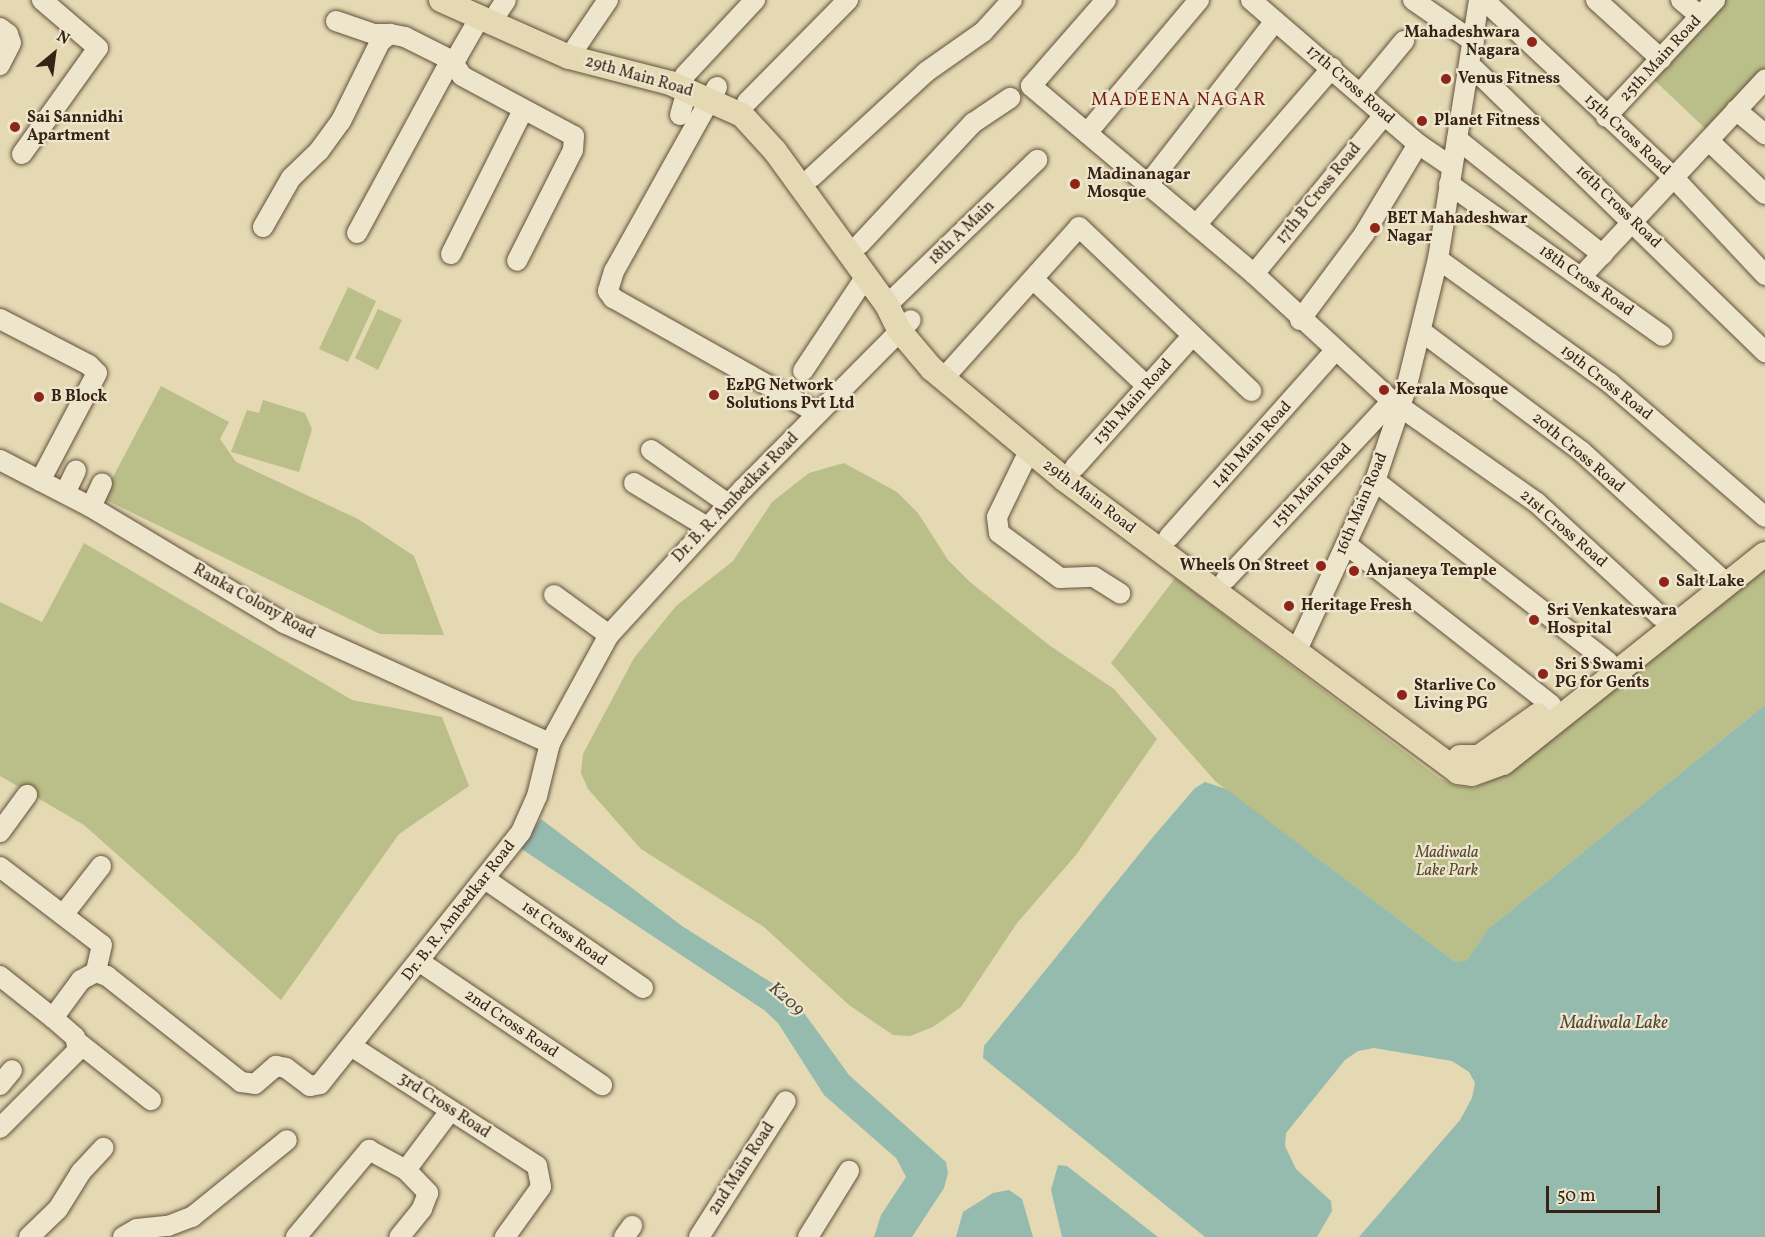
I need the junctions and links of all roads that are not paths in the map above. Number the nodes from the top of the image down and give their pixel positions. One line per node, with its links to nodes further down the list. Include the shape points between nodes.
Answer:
1 (42, 0): 46 (street, via 98,48)
2 (441, 0): 16 (main road, 29th Main Road)
3 (608, 0): 24 (street)
4 (755, 0): 31 (street)
5 (848, 0): 35 (street)
6 (1012, 0): 49 (street, via 983,32 926,72)
7 (1106, 0): 41 (street, 21st Cross Road, via 1031,86)
8 (1198, 0): 41 (street)
9 (1251, 0): 19 (street, 17th Cross Road)
10 (1413, 0): 23 (street)
11 (1479, 0): 23 (street, 16th Main Road)
12 (1484, 0): 40 (street, 15th Cross Road)
13 (1596, 0): 25 (street)
14 (1682, 0): 17 (street)
15 (1715, 0): 17 (street, 25th Main Road)
16 (489, 7): 24 (main road, 29th Main Road); 26 (street, via 457,57); 31 (main road, 29th Main Road, via 569,57)
17 (1700, 16): 25 (street, 25th Main Road)
18 (336, 21): 21 (street, via 374,34)
19 (1275, 21): 29 (street, 17th Cross Road); 51 (street)
20 (0, 28): 27 (street, via 11,43)
21 (390, 34): 26 (street, via 405,37); 55 (street, via 380,42 340,121 319,151 291,178)
22 (1404, 41): 33 (street)
23 (1474, 42): 28 (street, 16th Main Road)
24 (576, 47): 31 (main road, 29th Main Road)
25 (1661, 59): 40 (street, 25th Main Road)
26 (451, 60): 36 (street, via 462,76); 56 (street)
27 (0, 65)
28 (1470, 65): 43 (street, 16th Main Road); 53 (street, 16th Cross Road)
29 (1332, 68): 33 (street, 17th Cross Road); 54 (street)
30 (1765, 80): 37 (street)
31 (684, 84): 32 (main road, 29th Main Road); 38 (street)
32 (714, 93): 35 (main road, 29th Main Road); 64 (main road, 29th Main Road, via 759,131); 81 (street, via 614,271 608,291 613,298)
33 (1360, 94): 39 (street, 17th Cross Road)
34 (1010, 98): 57 (street, via 973,123)
35 (747, 102): 49 (main road, 29th Main Road, via 770,123)
36 (523, 110): 58 (street); 61 (street, via 574,136 573,150)
37 (1736, 110): 42 (street); 44 (street)
38 (680, 115)
39 (1384, 115): 45 (street, 17th Cross Road); 62 (street, 17th B Cross Road)
40 (1606, 117): 50 (street, 15th Cross Road)
41 (1087, 134): 51 (street, 21st Cross Road)
42 (1765, 134)
43 (1457, 139): 48 (street, 16th Main Road); 59 (street)
44 (1709, 141): 50 (street); 52 (street)
45 (1418, 144): 48 (street, 17th Cross Road); 69 (street, via 1364,234)
46 (22, 154)
47 (1037, 160): 67 (street, 18th A Main)
48 (1451, 175): 60 (street, 16th Main Road); 65 (street, 18th Cross Road)
49 (812, 177): 57 (main road, 29th Main Road)
50 (1675, 179): 53 (street); 63 (street, 15th Cross Road)
51 (1149, 183): 54 (street, 21st Cross Road)
52 (1765, 194)
53 (1635, 223): 59 (street); 75 (street, 16th Cross Road)
54 (1196, 225): 62 (street, 21st Cross Road)
55 (263, 227)
56 (357, 233)
57 (860, 244): 67 (main road, 29th Main Road)
58 (451, 254)
59 (1603, 255): 65 (street)
60 (1438, 260): 71 (street, 16th Main Road); 94 (street, 19th Cross Road, via 1610,383)
61 (517, 261)
62 (1254, 274): 69 (street, 21st Cross Road)
63 (1765, 275)
64 (866, 276): 67 (main road, 29th Main Road); 76 (street)
65 (1581, 277): 73 (street, 18th Cross Road)
66 (1034, 280): 72 (street, via 1079,227); 77 (street); 78 (street)
67 (892, 301): 70 (main road, 29th Main Road)
68 (0, 320): 87 (street, via 89,365 97,373)
69 (1300, 320): 74 (street, 21st Cross Road)
70 (905, 325): 77 (main road, 29th Main Road); 81 (street, Dr. B. R. Ambedkar Road); 83 (main road, 29th Main Road, via 932,369)
71 (1421, 331): 80 (street, 16th Main Road); 101 (street, 20th Cross Road, via 1581,451)
72 (1192, 336): 78 (street, 13th Main Road); 79 (street)
73 (1663, 336)
74 (1335, 352): 80 (street, 21st Cross Road); 96 (street, 14th Main Road)
75 (1765, 352)
76 (803, 371)
77 (950, 371): 85 (main road, 29th Main Road, via 985,402)
78 (1147, 386): 85 (street, 13th Main Road)
79 (1251, 391)
80 (1395, 404): 88 (street, 16th Main Road); 100 (street, 15th Main Road); 104 (street, 21st Cross Road, via 1536,503)
81 (817, 413): 92 (street, Dr. B. R. Ambedkar Road)
82 (651, 450): 92 (street)
83 (1029, 451): 102 (street, via 996,517 999,533 1060,578 1094,577); 106 (main road, 29th Main Road)
84 (0, 460): 87 (street, Ranka Colony Road)
85 (1075, 467): 96 (main road, 29th Main Road)
86 (76, 470): 91 (street)
87 (40, 481): 91 (street, Ranka Colony Road)
88 (1375, 482): 98 (street, 16th Main Road); 108 (street)
89 (102, 483): 93 (street)
90 (634, 483): 95 (street)
91 (65, 494): 93 (street, Ranka Colony Road)
92 (728, 504): 95 (street, Dr. B. R. Ambedkar Road)
93 (91, 507): 110 (street, Ranka Colony Road, via 284,623)
94 (1765, 517)
95 (706, 527): 105 (street, Dr. B. R. Ambedkar Road)
96 (1169, 537): 100 (main road, 29th Main Road)
97 (1765, 537): 101 (main road, 29th Main Road)
98 (1346, 544): 106 (street, 16th Main Road); 109 (street)
99 (1765, 554): 101 (main road, 29th Main Road)
100 (1226, 579): 106 (main road, 29th Main Road)
101 (1722, 580): 104 (main road, 29th Main Road); 106 (main road, 29th Main Road, via 1503,763 1472,774 1445,766)
102 (1120, 593)
103 (554, 595): 105 (street)
104 (1661, 617): 108 (main road, 29th Main Road)
105 (609, 635): 110 (street, Dr. B. R. Ambedkar Road)
106 (1300, 643): 109 (main road, 29th Main Road, via 1455,756 1479,757)
107 (1579, 653): 108 (street)
108 (1604, 665): 109 (main road, 29th Main Road)
109 (1551, 705)
110 (550, 743): 115 (street, Dr. B. R. Ambedkar Road, via 537,796 521,832)
111 (27, 795): 112 (street)
112 (0, 832)
113 (101, 866): 116 (street)
114 (0, 867): 116 (street)
115 (485, 879): 117 (street, Dr. B. R. Ambedkar Road); 120 (street, 1st Cross Road)
116 (63, 915): 118 (street, via 102,945)
117 (420, 962): 123 (street, Dr. B. R. Ambedkar Road); 124 (street, 2nd Cross Road)
118 (96, 972): 121 (street, via 81,980); 123 (street, Dr. B. R. Ambedkar Road, via 107,975 248,1085 255,1084 276,1066 316,1086)
119 (4, 986): 121 (street)
120 (643, 988)
121 (53, 1018): 122 (street)
122 (79, 1043): 125 (street); 128 (street, via 70,1060)
123 (351, 1046): 127 (street, 3rd Cross Road)
124 (602, 1085)
125 (151, 1100)
126 (786, 1101): 138 (street, 2nd Main Road)
127 (450, 1111): 131 (street); 137 (street, 3rd Cross Road, via 537,1166 541,1187)
128 (0, 1128)
129 (287, 1140): 134 (street, via 192,1217 168,1227 137,1229)
130 (103, 1148): 133 (street, via 81,1172 58,1209)
131 (406, 1170): 135 (street, via 369,1150); 136 (street, via 423,1184 428,1199)
132 (849, 1171): 139 (street)
133 (29, 1237)
134 (123, 1237)
135 (296, 1237)
136 (399, 1237)
137 (505, 1237)
138 (699, 1237)
139 (808, 1237)

